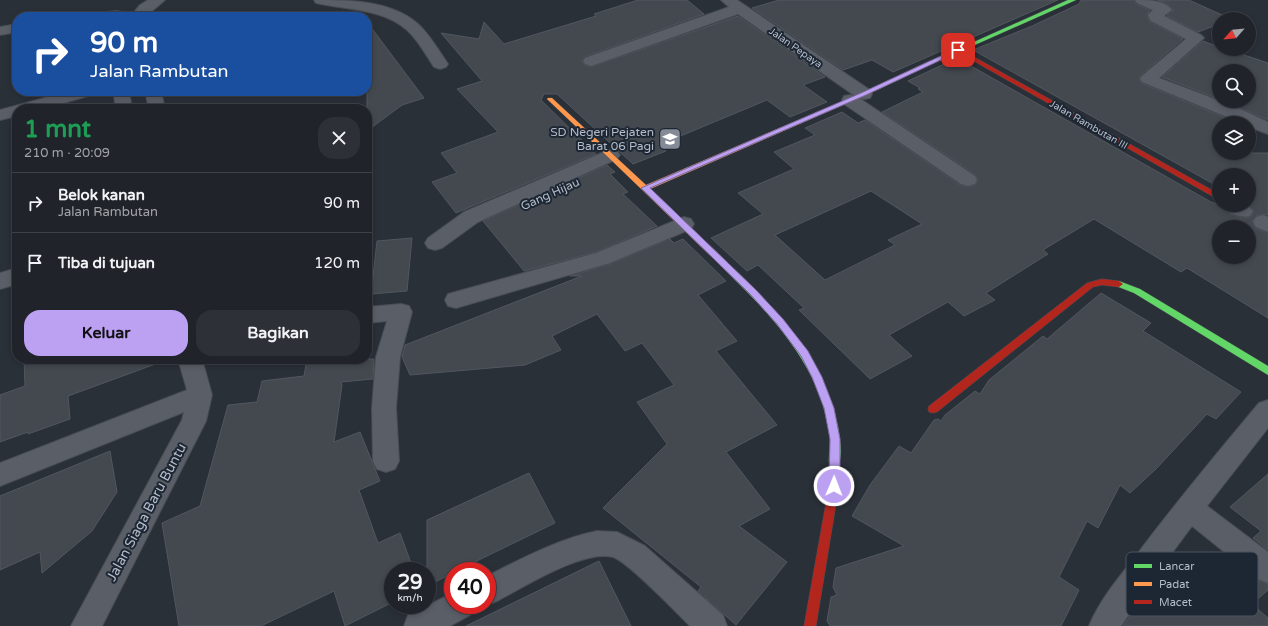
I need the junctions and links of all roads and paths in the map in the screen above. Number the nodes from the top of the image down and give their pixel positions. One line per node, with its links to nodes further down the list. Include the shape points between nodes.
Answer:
1 (158, 0): 6 (street)
2 (321, 0): 11 (street, via 368,8 403,20 412,26)
3 (1073, 0): 9 (street)
4 (1142, 0): 18 (street, via 1165,10 1155,15 1156,18 1196,38 1148,79)
5 (734, 4): 10 (street); 13 (street, Jalan Pepaya)
6 (141, 12)
7 (12, 29): 8 (street)
8 (0, 31)
9 (958, 50): 13 (street); 22 (street, Jalan Rambutan III)
10 (591, 61)
11 (440, 64)
12 (71, 96): 15 (street)
13 (857, 97): 20 (street, Jalan Pepaya); 21 (street)
14 (550, 99): 19 (street)
15 (42, 104)
16 (12, 112): 17 (street)
17 (0, 116)
18 (1268, 129)
19 (615, 159): 21 (street); 24 (street, Gang Hijau); 25 (street, via 470,217)
20 (968, 180)
21 (645, 188): 23 (street)
22 (1212, 193)
23 (684, 224): 28 (street, via 603,258); 48 (street, via 753,292 784,327 805,354 829,408 835,439 834,486)
24 (480, 225)
25 (435, 243)
26 (12, 277): 27 (street)
27 (0, 281)
28 (456, 300)
29 (372, 315): 35 (street, via 401,312 388,357 384,408)
30 (191, 364): 32 (street)
31 (1268, 371): 33 (street, via 1137,291 1120,283 1098,282 1090,285)
32 (200, 395): 36 (street); 45 (street, Jalan Siaga Baru Buntu, via 194,421)
33 (933, 408)
34 (1268, 410): 37 (street)
35 (386, 461)
36 (0, 475)
37 (1189, 508): 38 (street); 39 (street)
38 (1156, 552)
39 (1245, 552)
40 (1258, 562): 41 (street)
41 (1268, 570)
42 (496, 587): 47 (street, via 564,553 598,543 610,544 622,547 635,555)
43 (1126, 593): 49 (street)
44 (444, 613): 46 (street)
45 (86, 626)
46 (419, 626)
47 (712, 626)
48 (810, 626)
49 (1104, 626)

